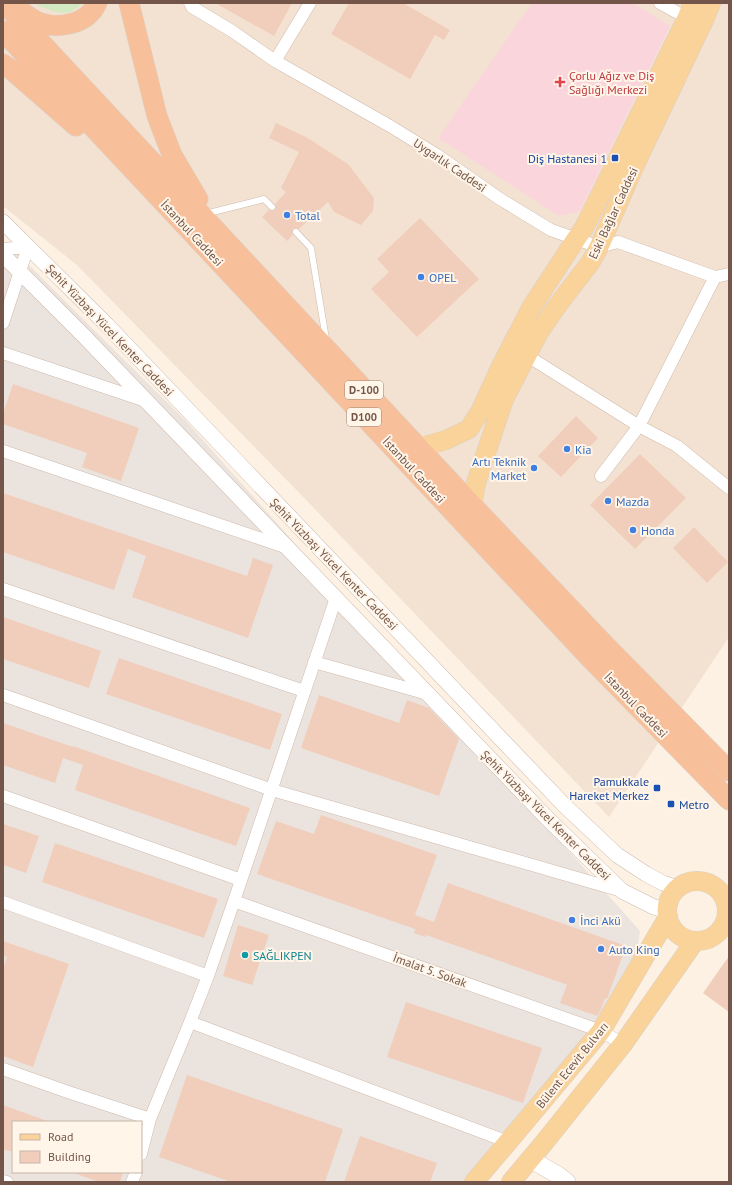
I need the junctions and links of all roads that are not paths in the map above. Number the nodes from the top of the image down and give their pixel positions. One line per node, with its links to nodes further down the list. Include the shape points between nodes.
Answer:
1 (4, 3): 26 (highway, İstanbul Caddesi / D-100)
2 (12, 3): 3 (highway, via 36,21 62,25 81,20 92,12)
3 (97, 3)
4 (129, 3): 15 (highway, via 157,116 172,155)
5 (190, 3): 11 (street, Uygarlık Caddesi, via 192,7)
6 (310, 3): 11 (street)
7 (660, 3): 9 (street)
8 (711, 3): 20 (main road, Eski Bağlar Caddesi)
9 (690, 11): 18 (main road, Eski Bağlar Caddesi, via 584,228)
10 (3, 31): 14 (highway, İstanbul Caddesi / D100)
11 (275, 60): 18 (street, Uygarlık Caddesi, via 390,126 551,230)
12 (3, 64): 14 (highway)
13 (272, 207): 15 (lane, via 264,199)
14 (168, 208): 48 (highway, İstanbul Caddesi / D100, via 590,658)
15 (209, 213): 26 (highway)
16 (3, 222): 19 (street, Şehit Yüzbaşı Yücel Kenter Caddesi)
17 (296, 232): 28 (lane, via 311,248)
18 (576, 239): 20 (street, Uygarlık Caddesi); 33 (main road, Eski Bağlar Caddesi, via 531,308 481,410 469,429 446,440)
19 (28, 247): 21 (street); 23 (street); 50 (street, Şehit Yüzbaşı Yücel Kenter Caddesi, via 107,324 564,805 617,855 646,874)
20 (599, 247): 25 (street, via 618,242); 30 (main road, Eski Bağlar Caddesi, via 539,332)
21 (3, 249)
22 (3, 255): 23 (street, Şehit Yüzbaşı Yücel Kenter Caddesi)
23 (20, 273): 27 (street); 31 (street, Şehit Yüzbaşı Yücel Kenter Caddesi)
24 (729, 274): 25 (street)
25 (715, 277): 32 (street)
26 (286, 305): 28 (highway, İstanbul Caddesi / D-100)
27 (3, 322)
28 (327, 350): 33 (highway, İstanbul Caddesi / D-100)
29 (3, 353): 31 (street)
30 (526, 355): 32 (street); 37 (main road, Eski Bağlar Caddesi, via 504,399 486,449)
31 (147, 401): 38 (street, Şehit Yüzbaşı Yücel Kenter Caddesi)
32 (639, 426): 35 (street); 36 (street, via 677,446)
33 (418, 448): 37 (highway, İstanbul Caddesi / D-100)
34 (3, 451): 38 (street)
35 (601, 476)
36 (729, 488)
37 (472, 505): 45 (highway, İstanbul Caddesi / D-100)
38 (288, 548): 40 (street, Şehit Yüzbaşı Yücel Kenter Caddesi)
39 (3, 589): 42 (street)
40 (336, 598): 41 (street); 43 (street, Şehit Yüzbaşı Yücel Kenter Caddesi)
41 (314, 662): 42 (street); 43 (street)
42 (304, 691): 46 (street)
43 (428, 694): 51 (street, Şehit Yüzbaşı Yücel Kenter Caddesi, via 548,819)
44 (3, 695): 46 (street)
45 (729, 771)
46 (272, 790): 49 (street); 51 (street)
47 (3, 796): 49 (street)
48 (728, 800)
49 (241, 880): 53 (street)
50 (678, 888): 52 (main road, via 697,881); 55 (main road, via 668,905)
51 (622, 891): 55 (street)
52 (725, 892): 56 (main road, via 727,913 720,931 712,937)
53 (234, 901): 57 (street); 59 (street, İmalat 5. Sokak)
54 (3, 902): 57 (street)
55 (668, 914): 56 (main road, via 670,924 677,933); 59 (main road, Bülent Ecevit Bulvarı)
56 (695, 941): 60 (main road)
57 (208, 976): 58 (street)
58 (190, 1022): 62 (street); 63 (street)
59 (601, 1031): 60 (street, İmalat 5. Sokak); 63 (main road, Bülent Ecevit Bulvarı)
60 (623, 1044): 65 (main road)
61 (3, 1069): 62 (street)
62 (150, 1119): 64 (street)
63 (508, 1142): 68 (main road, Bülent Ecevit Bulvarı)
64 (142, 1150)
65 (530, 1159): 69 (main road); 70 (main road)
66 (3, 1180): 67 (street)
67 (7, 1182)
68 (474, 1182)
69 (511, 1182)
70 (567, 1182)

